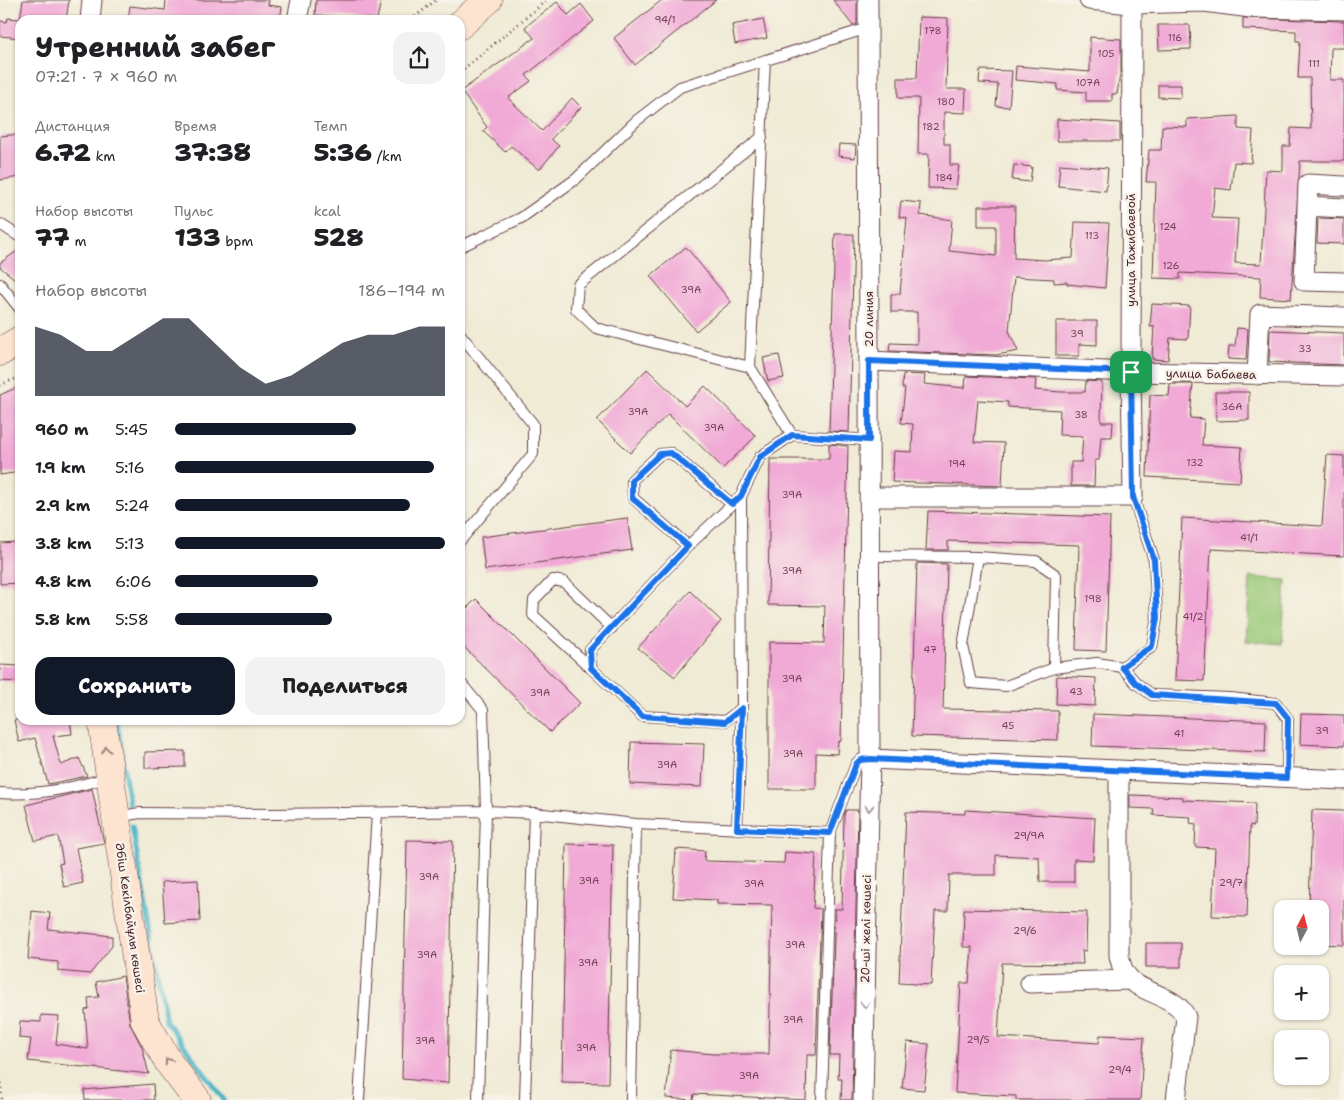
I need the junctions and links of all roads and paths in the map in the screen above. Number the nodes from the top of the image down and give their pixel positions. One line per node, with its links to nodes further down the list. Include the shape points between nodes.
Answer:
1 (92, 0): 11 (street)
2 (301, 0): 12 (street)
3 (436, 0): 13 (path)
4 (488, 0): 14 (street)
5 (547, 0): 17 (path)
6 (868, 0): 15 (street, 20 линия)
7 (1089, 0): 9 (street)
8 (1189, 1): 9 (street); 10 (street, via 1251,8)
9 (1132, 4): 34 (street, улица Тажибаевой)
10 (1344, 10)
11 (90, 15)
12 (299, 15)
13 (417, 15)
14 (465, 21)
15 (868, 28): 16 (lane); 32 (street, 20 линия)
16 (765, 60): 18 (lane); 24 (lane, via 680,86 636,121 576,179 521,218)
17 (465, 68)
18 (762, 137): 33 (lane); 33 (lane, via 578,285 576,309 596,328)
19 (1344, 186): 20 (street, via 1308,184)
20 (1308, 206): 21 (street); 25 (street, via 1304,281)
21 (1344, 208)
22 (0, 224): 23 (lane)
23 (15, 232)
24 (465, 245)
25 (1344, 282)
26 (0, 284): 27 (lane)
27 (15, 303)
28 (1344, 317): 35 (street, via 1260,314)
29 (465, 340): 45 (lane, via 533,424 533,454)
30 (15, 343): 31 (street)
31 (0, 352)
32 (869, 361): 34 (street, улица Бабаева); 40 (street, 20 линия)
33 (750, 367): 39 (lane)
34 (1131, 372): 35 (street, улица Бабаева); 43 (street, улица Тажибаевой)
35 (1257, 375): 36 (street, улица Бабаева)
36 (1344, 376)
37 (15, 379): 38 (path)
38 (0, 386)
39 (792, 435): 40 (lane); 41 (lane, via 760,457)
40 (869, 440): 42 (street, 20 линия)
41 (741, 496): 44 (lane); 54 (lane)
42 (869, 496): 43 (street); 47 (street, 20 линия)
43 (1133, 497): 50 (lane, via 1154,560 1157,618 1152,646)
44 (732, 504): 46 (lane); 46 (lane, via 671,453 660,454 632,480 632,498)
45 (465, 535)
46 (688, 546): 49 (lane)
47 (869, 556): 48 (lane); 56 (street, 20 линия)
48 (978, 557): 52 (lane, via 1036,561 1056,575); 52 (lane, via 963,646 971,683 1006,686)
49 (612, 628): 51 (lane, via 590,650); 51 (lane, via 564,582 553,580 534,600 533,615)
50 (1122, 667): 52 (lane, via 1097,664); 59 (lane, via 1152,695 1276,703 1288,718)
51 (591, 668): 54 (lane, via 642,716 725,722)
52 (1054, 668)
53 (465, 688): 62 (lane, via 483,710)
54 (742, 708): 67 (lane)
55 (103, 725): 58 (street, Әбіш Кекілбайұлы көшесі, one-way to 55)
56 (870, 759): 57 (street); 68 (lane, via 856,764); 79 (street, 20-ші желі көшесі, one-way to 79)
57 (1119, 770): 59 (street); 69 (street, via 1119,956 1123,971)
58 (110, 777): 61 (lane, via 77,787 23,795); 65 (street, Әбіш Кекілбайұлы көшесі)
59 (1287, 778): 60 (street)
60 (1344, 780)
61 (0, 793)
62 (486, 811): 63 (lane); 64 (lane); 75 (lane)
63 (376, 813): 65 (lane, via 140,813); 74 (lane)
64 (534, 813): 66 (lane); 76 (lane)
65 (116, 817): 73 (street, Әбіш Кекілбайұлы көшесі, one-way to 65, via 169,1063 145,1020)
66 (636, 824): 67 (lane); 77 (lane)
67 (737, 829): 68 (lane)
68 (830, 833): 78 (lane)
69 (1130, 980): 70 (street); 80 (street, via 1172,1000 1186,1017)
70 (1030, 983)
71 (0, 1078): 72 (path)
72 (2, 1100)
73 (197, 1100)
74 (359, 1100)
75 (478, 1100)
76 (525, 1100)
77 (631, 1100)
78 (822, 1100)
79 (863, 1100)
80 (1176, 1100)

